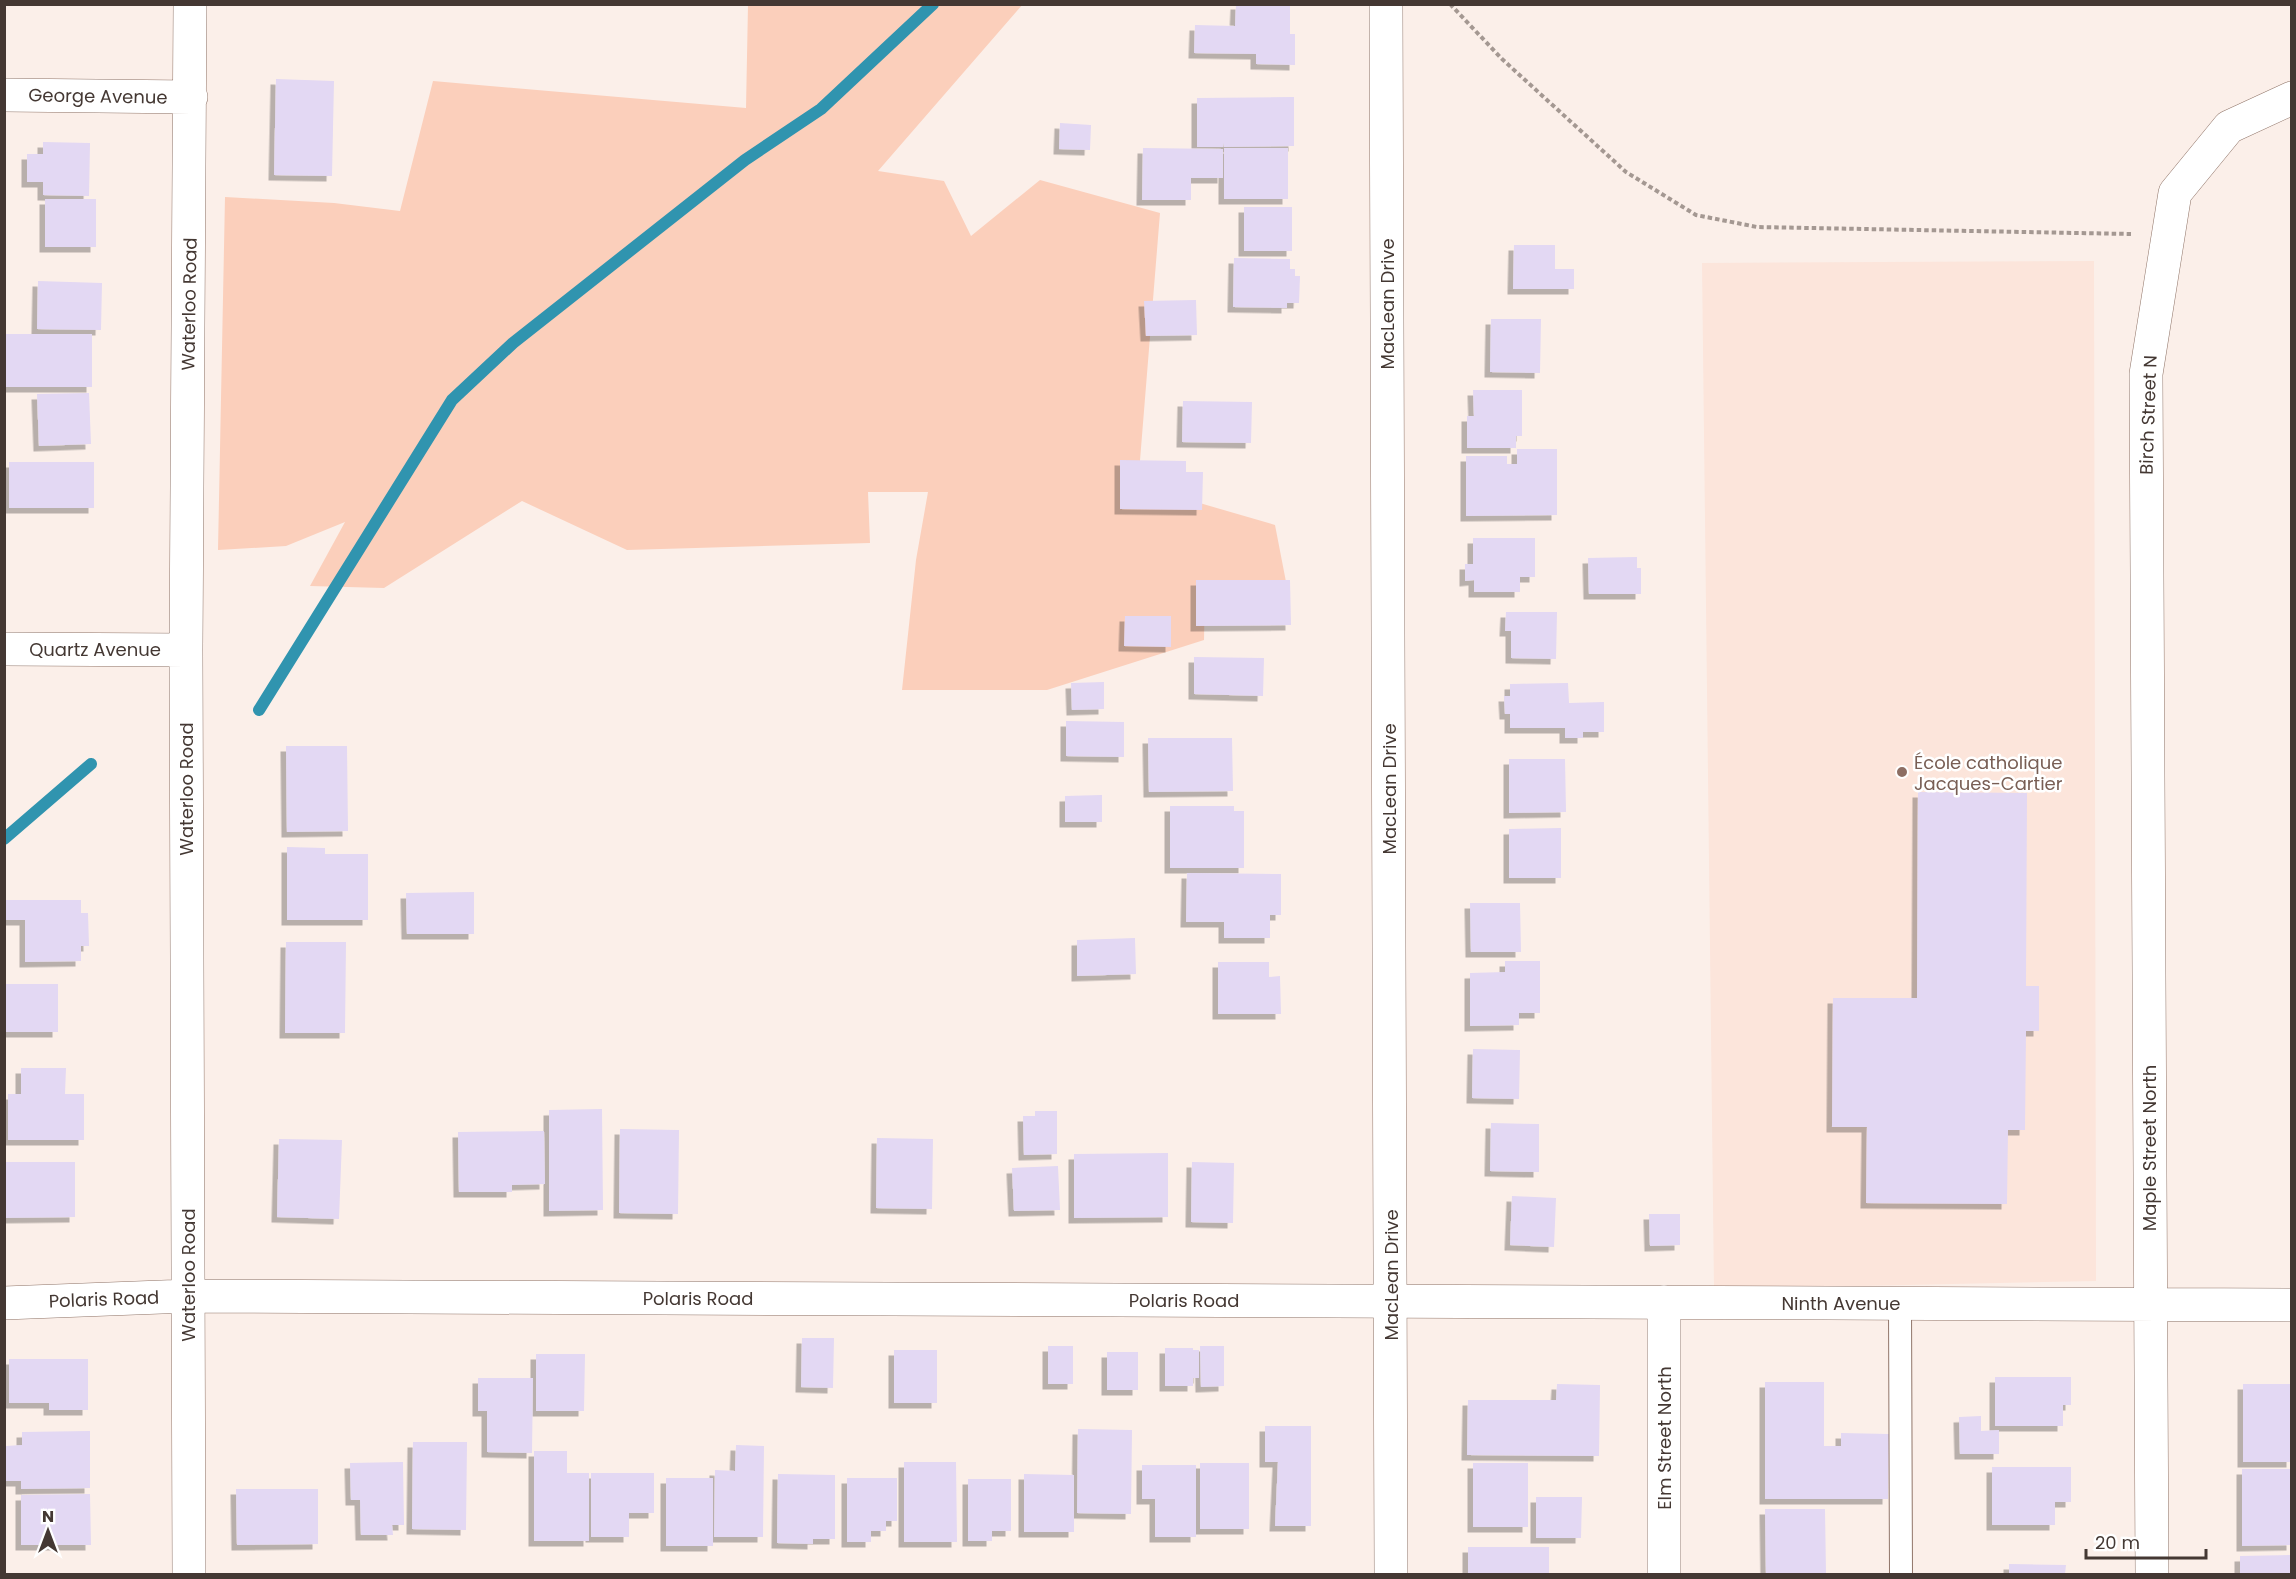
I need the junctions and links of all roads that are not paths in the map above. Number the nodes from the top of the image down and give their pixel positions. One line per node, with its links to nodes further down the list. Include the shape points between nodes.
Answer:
1 (190, 4): 4 (street, Waterloo Road)
2 (1386, 4): 10 (street, MacLean Drive)
3 (4, 94): 4 (street, George Avenue)
4 (191, 98): 7 (street, Waterloo Road)
5 (2292, 98): 8 (street, Birch Street N, via 2229,128 2175,194 2146,374)
6 (4, 649): 7 (street, Quartz Avenue)
7 (186, 650): 9 (street, Waterloo Road)
8 (2147, 722): 14 (street, Maple Street North)
9 (188, 1296): 10 (street, Polaris Road); 12 (street, Polaris Road); 16 (street, Waterloo Road)
10 (1391, 1301): 11 (street, Ninth Avenue); 17 (street, MacLean Drive)
11 (1664, 1302): 13 (street, Ninth Avenue); 18 (street, Elm Street North)
12 (4, 1303)
13 (1900, 1304): 14 (street, Ninth Avenue); 19 (lane)
14 (2150, 1304): 15 (street, Ninth Avenue); 20 (street, Maple Street North)
15 (2292, 1305)
16 (189, 1575)
17 (1390, 1575)
18 (1664, 1575)
19 (1901, 1575)
20 (2152, 1575)

